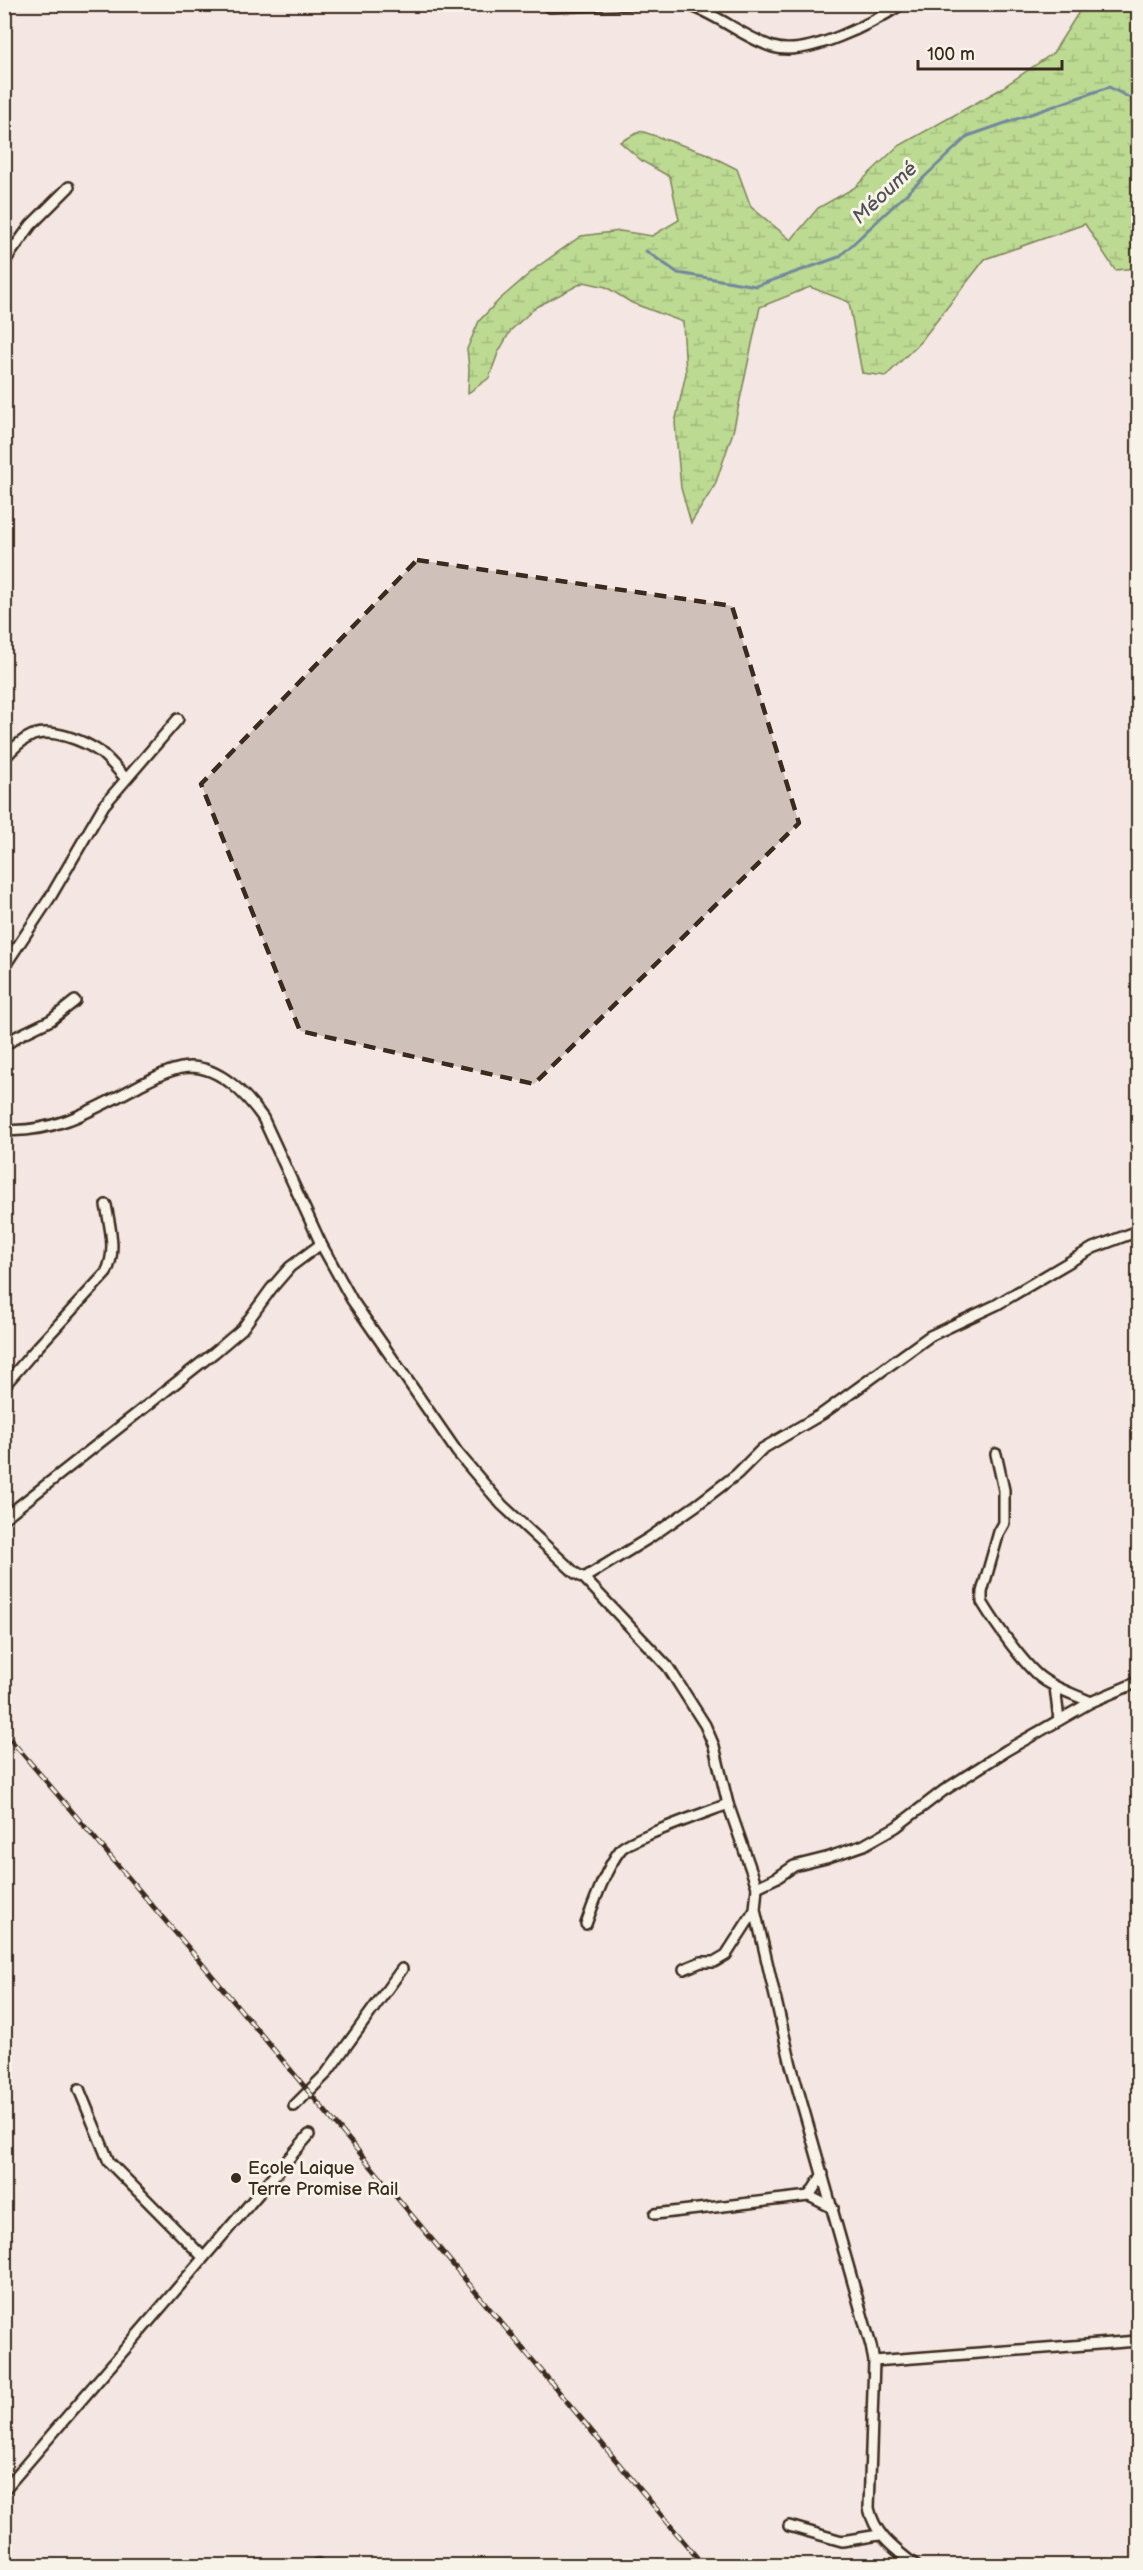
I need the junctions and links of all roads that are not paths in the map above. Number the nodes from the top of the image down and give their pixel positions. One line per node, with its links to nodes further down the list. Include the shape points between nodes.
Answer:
1 (544, 4): 2 (street)
2 (639, 4)
3 (686, 4): 4 (street, via 707,10 775,48 794,49 854,31)
4 (902, 4)
5 (69, 187): 6 (street, via 31,225)
6 (4, 262)
7 (178, 719): 9 (street)
8 (4, 759): 9 (street, via 15,746 34,735 50,734 84,743 101,753)
9 (126, 779): 10 (street, via 104,805)
10 (4, 968)
11 (75, 1001): 12 (street, via 51,1020)
12 (4, 1046)
13 (4, 1130): 16 (street, via 58,1124 165,1072 191,1067 215,1074 235,1085 263,1118)
14 (106, 1205): 17 (street, via 113,1244 112,1262 106,1273)
15 (1138, 1232): 20 (street, via 1093,1248 996,1305 930,1336 822,1414 762,1449 698,1504)
16 (321, 1244): 19 (street, via 290,1267 242,1329); 20 (street, via 352,1300 457,1452 502,1505)
17 (4, 1386)
18 (996, 1454): 22 (street, via 1004,1490 1004,1523 982,1602 1028,1665)
19 (4, 1518)
20 (584, 1578): 25 (street, via 668,1667 705,1725)
21 (1138, 1682): 23 (street)
22 (1054, 1687): 23 (street); 24 (street)
23 (1091, 1702): 24 (street)
24 (1059, 1720): 26 (street, via 864,1845 794,1866)
25 (728, 1804): 26 (street); 28 (street, via 622,1848)
26 (757, 1887): 27 (street)
27 (755, 1910): 30 (street, via 726,1955); 34 (street, via 791,2065)
28 (586, 1924)
29 (402, 1969): 32 (street, via 326,2074)
30 (684, 1969)
31 (79, 2089): 38 (street, via 109,2162)
32 (294, 2106)
33 (309, 2135): 38 (street)
34 (823, 2174): 35 (street); 36 (street)
35 (809, 2196): 36 (street); 37 (street)
36 (833, 2208): 40 (street)
37 (655, 2214)
38 (203, 2257): 41 (street)
39 (1138, 2341): 40 (street)
40 (874, 2361): 43 (street, via 869,2508)
41 (4, 2490)
42 (789, 2526): 43 (street, via 842,2541)
43 (879, 2535): 44 (street)
44 (916, 2565)

